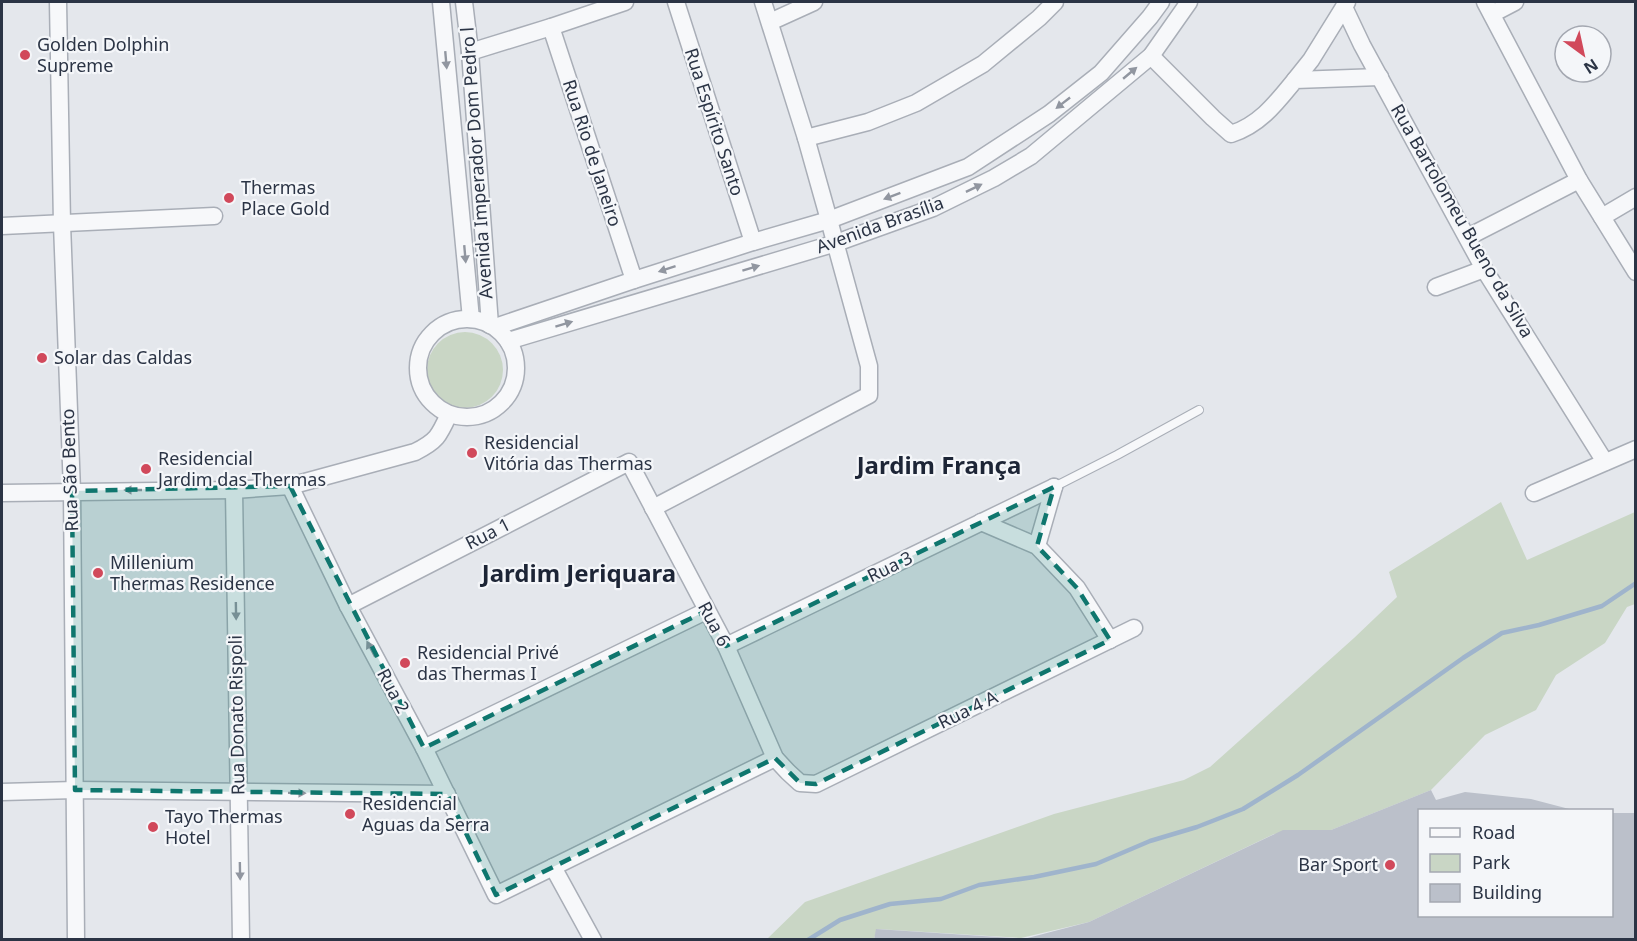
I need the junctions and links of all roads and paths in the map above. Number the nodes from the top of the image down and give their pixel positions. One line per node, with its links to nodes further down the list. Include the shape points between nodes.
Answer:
1 (58, 2): 26 (street, Rua São Bento)
2 (441, 2): 35 (street, Avenida Imperador Dom Pedro l, one-way to 35)
3 (464, 2): 16 (street, Avenida Imperador Dom Pedro l)
4 (621, 2): 15 (street)
5 (676, 2): 29 (street, Rua Espírito Santo)
6 (762, 2): 14 (street)
7 (814, 2): 14 (street)
8 (1055, 2): 20 (street, via 983,64 916,103 868,122)
9 (1161, 2): 25 (street, Avenida Brasília, one-way to 25, via 1101,73 1049,114 968,167)
10 (1189, 2): 17 (street, Avenida Brasília)
11 (1515, 2): 13 (street)
12 (1346, 4): 18 (street, Rua Bartolomeu Bueno da Silva); 19 (street)
13 (1489, 8): 21 (street)
14 (770, 22): 20 (street)
15 (551, 27): 16 (street); 33 (street, Rua Rio de Janeiro)
16 (470, 52): 36 (street, Avenida Imperador Dom Pedro l)
17 (1150, 56): 19 (street, via 1232,134 1269,111); 30 (street, Avenida Brasília, one-way to 17, via 933,208 1031,156)
18 (1380, 77): 19 (street); 28 (street, Rua Bartolomeu Bueno da Silva)
19 (1295, 80)
20 (806, 138): 25 (street)
21 (1579, 180): 24 (street); 28 (street)
22 (1635, 197): 24 (street)
23 (214, 216): 26 (street)
24 (1602, 217): 32 (street)
25 (829, 220): 29 (street, Avenida Brasília); 30 (street)
26 (62, 224): 27 (street); 46 (street, Rua São Bento)
27 (2, 226)
28 (1468, 237): 31 (street, Rua Bartolomeu Bueno da Silva)
29 (753, 242): 33 (street, Avenida Brasília, one-way to 33)
30 (836, 243): 37 (street, Avenida Brasília, one-way to 30); 49 (street, via 869,366 869,395)
31 (1484, 269): 34 (street); 42 (street, Rua Bartolomeu Bueno da Silva)
32 (1635, 272)
33 (634, 280): 36 (street, Avenida Brasília)
34 (1436, 287)
35 (471, 319): 36 (street); 39 (street, via 441,327 421,350 419,380 425,394)
36 (493, 326): 37 (street)
37 (508, 341): 39 (street, via 517,370 506,399 479,416)
38 (1199, 410): 44 (lane)
39 (449, 414): 43 (street, via 440,435 415,452)
40 (1635, 449): 42 (street)
41 (629, 462): 49 (street, Rua 6); 52 (street, Rua 1)
42 (1605, 462): 48 (street)
43 (290, 486): 45 (street); 52 (street, Rua 2)
44 (1053, 487): 50 (street, Rua 3); 51 (street)
45 (234, 490): 46 (street, one-way to 46); 62 (street, Rua Donato Rispoli, one-way to 62)
46 (72, 491): 47 (street); 60 (street, Rua São Bento)
47 (2, 493)
48 (1534, 493)
49 (653, 508): 53 (street, Rua 6)
50 (981, 522): 51 (street); 56 (street, Rua 3)
51 (1037, 546): 55 (street, via 1077,588)
52 (348, 606): 57 (street, Rua 2, one-way to 52)
53 (706, 611): 56 (street, Rua 6); 57 (street)
54 (1134, 628): 55 (street, Rua 4 A)
55 (1110, 640): 59 (street, Rua 4 A, via 816,784)
56 (726, 646): 58 (street, Rua 6)
57 (424, 748): 63 (street, Rua 2)
58 (775, 758): 59 (street, Rua 6); 64 (street)
59 (800, 783)
60 (75, 790): 61 (street); 62 (street); 65 (street, Rua São Bento)
61 (2, 792)
62 (239, 792): 63 (street, one-way to 63); 66 (street, Rua Donato Rispoli, one-way to 66)
63 (447, 794): 64 (street, Rua 2, via 496,895)
64 (553, 867): 67 (street)
65 (76, 939)
66 (241, 939)
67 (592, 939)

